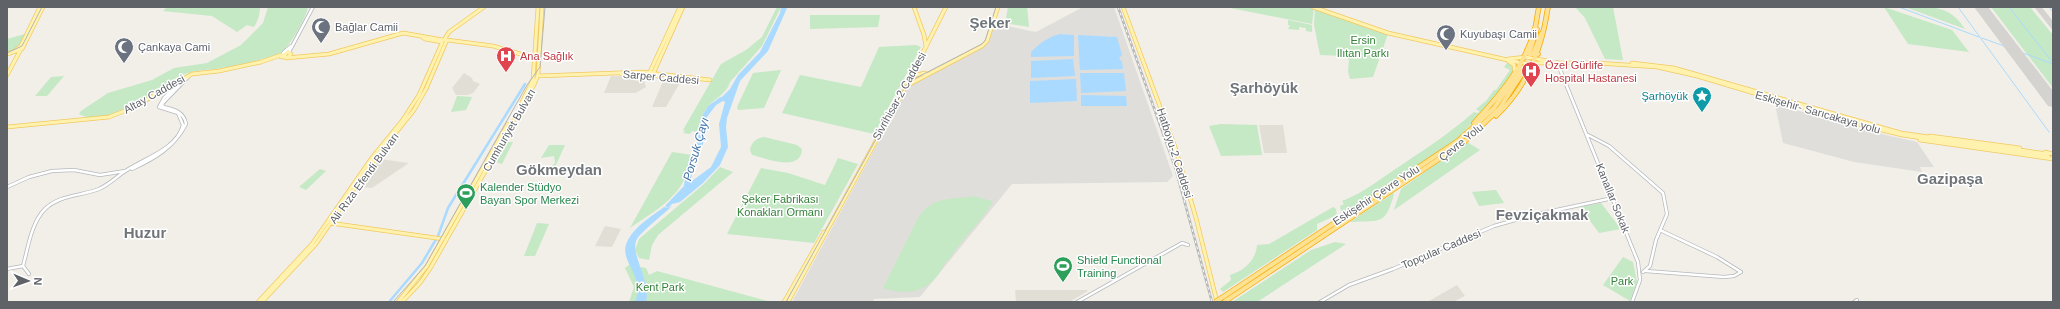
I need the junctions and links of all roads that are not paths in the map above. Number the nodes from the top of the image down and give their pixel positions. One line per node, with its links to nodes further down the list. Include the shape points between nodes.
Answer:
1 (41, 7): 18 (main road, via 24,45)
2 (313, 7): 16 (street)
3 (485, 7): 15 (main road, via 449,32)
4 (538, 7): 22 (main road, Cumhuriyet Bulvarı)
5 (542, 7): 22 (main road, Cumhuriyet Bulvarı)
6 (680, 7): 33 (main road)
7 (683, 7): 33 (main road)
8 (914, 7): 17 (main road)
9 (946, 7): 17 (main road)
10 (996, 7): 37 (main road, via 987,35 980,45 923,74); 40 (main road, via 987,41 982,46)
11 (1123, 7): 67 (main road, Hatboyu-2 Caddesi, via 1175,147 1196,218)
12 (1314, 7): 26 (main road, via 1388,33); 27 (main road, via 1399,35)
13 (1540, 7): 23 (highway, via 1535,27)
14 (1547, 7): 23 (highway)
15 (445, 41): 22 (main road, via 493,46); 25 (main road, via 403,33 380,37 339,51); 50 (main road, Ali Rıza Efendi Bulvarı, via 419,103 374,160); 60 (main road, Ali Rıza Efendi Bulvarı, via 419,94 402,121 371,159 312,244)
16 (292, 45): 20 (street); 21 (street)
17 (926, 48): 37 (main road, Sivrihisar-2 Caddesi); 64 (main road, Sivrihisar-2 Caddesi)
18 (18, 50): 19 (main road); 34 (main road)
19 (7, 53)
20 (290, 53): 21 (main road); 24 (main road); 25 (main road)
21 (282, 56): 24 (main road); 32 (main road, Altay Caddesi, via 219,71)
22 (536, 56): 30 (main road, Cumhuriyet Bulvarı); 38 (main road, Cumhuriyet Bulvarı)
23 (1533, 57): 27 (highway); 27 (main road); 27 (main road, via 1527,64); 28 (main road); 28 (main road); 28 (main road, via 1542,63); 31 (highway)
24 (286, 58): 25 (main road)
25 (302, 58)
26 (1507, 60): 27 (main road); 31 (main road)
27 (1522, 60): 31 (highway)
28 (1556, 62): 29 (main road, Eskişehir- Sarıcakaya yolu); 44 (street, Kanallar Sokak)
29 (1588, 62): 42 (main road, Eskişehir- Sarıcakaya yolu, via 1643,65 1672,70); 43 (main road, Eskişehir- Sarıcakaya yolu, via 1644,63 1674,68)
30 (537, 68): 36 (main road); 38 (main road, Cumhuriyet Bulvarı)
31 (1521, 71): 51 (highway, Çevre Yolu, via 1499,109 1481,127 1437,162); 58 (highway, Eskişehir Çevre Yolu, via 1494,108 1467,133 1433,159 1342,217)
32 (191, 74): 35 (main road, Altay Caddesi); 47 (street, via 162,104 163,107 175,109 183,115 186,124 182,133 166,150 140,166)
33 (651, 74): 36 (main road, Sarper Caddesi); 39 (main road, Sarper Caddesi)
34 (7, 75)
35 (187, 76): 41 (main road, Altay Caddesi, via 119,114); 47 (street, via 159,104 161,108 178,113 183,127 179,134 158,152)
36 (546, 76): 38 (main road, Sarper Caddesi)
37 (912, 76): 40 (main road, Sivrihisar-2 Caddesi)
38 (535, 77): 53 (main road, Cumhuriyet Bulvarı)
39 (709, 80)
40 (906, 86): 65 (main road, Sivrihisar-2 Caddesi)
41 (7, 128)
42 (1872, 128): 43 (main road, Eskişehir- Sarıcakaya yolu, via 1927,140 2048,155); 46 (main road, via 1927,142)
43 (1881, 128): 45 (main road)
44 (1587, 135): 49 (street, Kanallar Sokak); 52 (street, via 1609,146 1663,193 1667,214)
45 (2053, 154)
46 (2053, 160)
47 (127, 170): 48 (street, via 100,175 74,170 52,171 29,177); 55 (street, via 105,186 45,209)
48 (7, 187)
49 (1613, 198): 68 (street, Topçular Caddesi, via 1494,226 1349,285); 69 (street, Kanallar Sokak, via 1638,262 1640,280)
50 (330, 223): 53 (main road); 61 (main road, Ali Rıza Efendi Bulvarı, via 316,244)
51 (1342, 224): 58 (highway, Eskişehir Çevre Yolu)
52 (1660, 230): 52 (street, via 1727,262 1741,272 1736,276 1722,278 1644,272 1650,266)
53 (445, 239): 62 (main road, Cumhuriyet Bulvarı, via 417,282); 63 (main road, Cumhuriyet Bulvarı, via 420,283)
54 (1188, 245): 66 (street, via 1182,243)
55 (23, 266): 56 (street); 57 (street)
56 (7, 269)
57 (29, 274)
58 (1224, 300): 67 (highway, Eskişehir Çevre Yolu, bridge)
59 (1857, 300): 70 (street)
60 (258, 302)
61 (262, 302)
62 (398, 302)
63 (402, 302)
64 (784, 302)
65 (788, 302)
66 (1077, 302)
67 (1216, 302)
68 (1320, 302)
69 (1632, 302)
70 (1854, 302)

